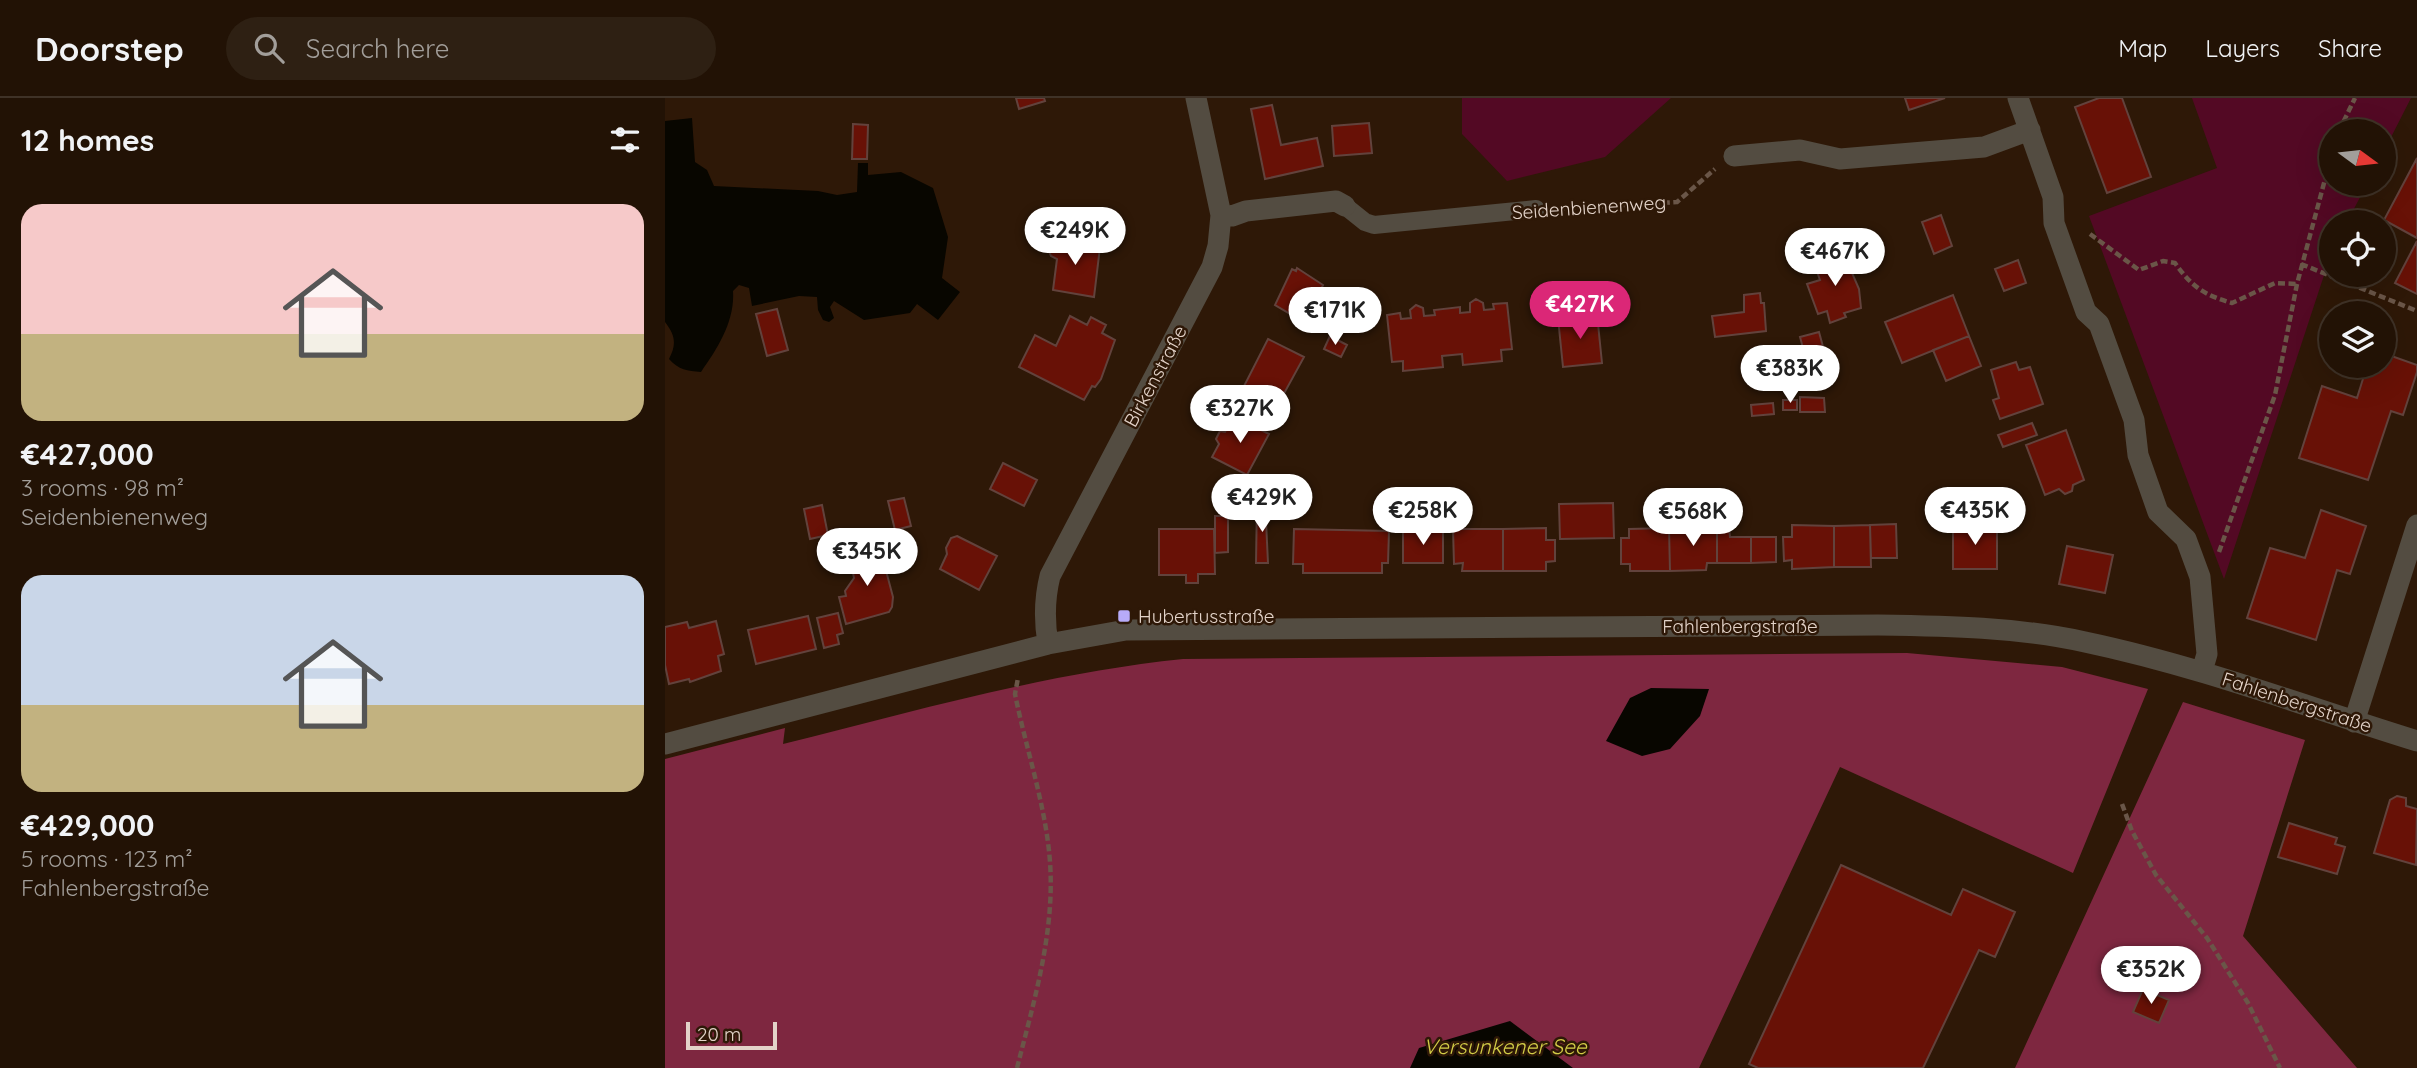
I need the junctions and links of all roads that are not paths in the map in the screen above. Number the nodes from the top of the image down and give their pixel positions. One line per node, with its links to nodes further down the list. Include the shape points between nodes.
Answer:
1 (1196, 98): 7 (street, Birkenstraße)
2 (2018, 98): 3 (street)
3 (2030, 130): 4 (street, via 1984,147 1840,159 1800,150); 10 (street, via 2053,197 2054,223 2086,312 2099,324 2134,420 2138,455 2158,512 2186,539 2200,577 2207,654)
4 (1734, 156)
5 (1345, 206): 6 (lane, Seidenbienenweg, via 1374,225); 7 (street, Seidenbienenweg, via 1336,201)
6 (1536, 209)
7 (1221, 215): 9 (street, Birkenstraße, via 1212,267 1050,576 1045,599)
8 (2417, 525): 11 (street)
9 (1048, 645): 10 (street, Fahlenbergstraße, via 1126,630 1966,626 2083,641); 13 (street)
10 (2202, 671): 11 (street, Fahlenbergstraße)
11 (2354, 722): 12 (street, Fahlenbergstraße)
12 (2417, 741)
13 (665, 744)

